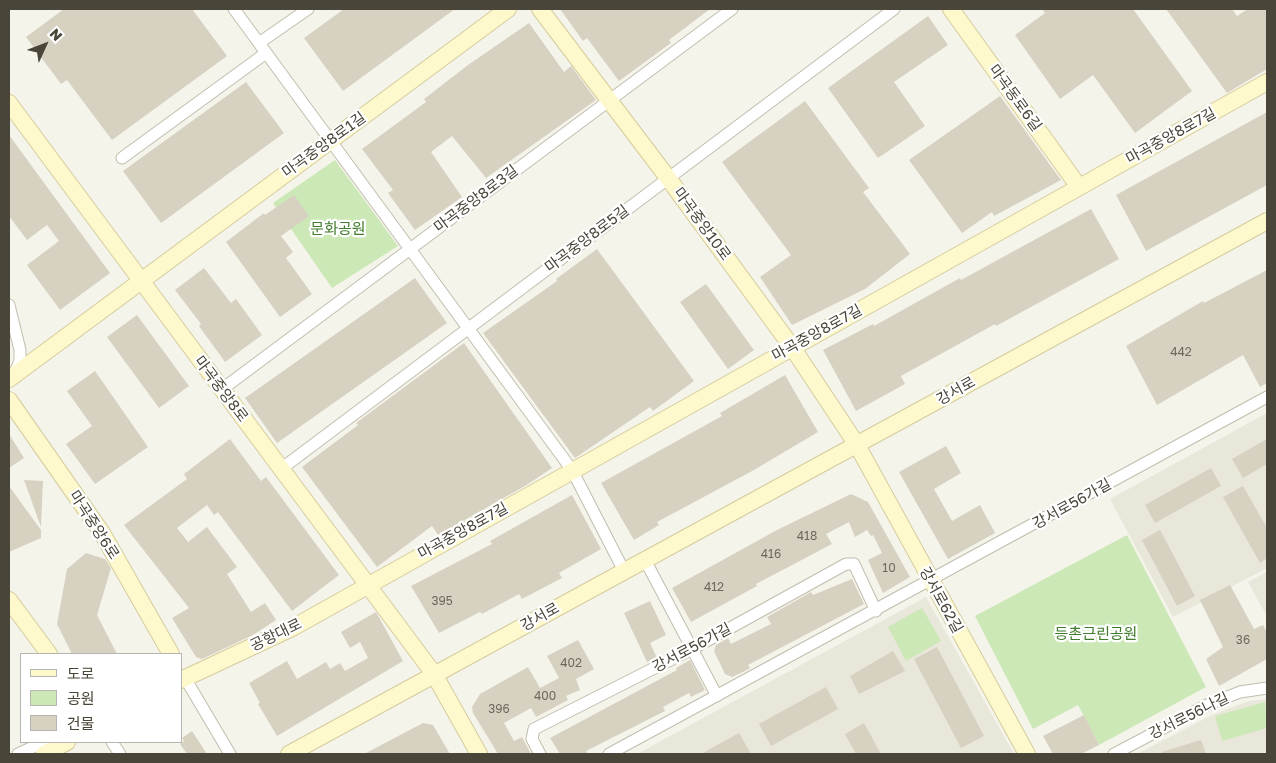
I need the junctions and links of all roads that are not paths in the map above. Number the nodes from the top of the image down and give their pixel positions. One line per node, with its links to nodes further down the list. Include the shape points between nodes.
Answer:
1 (234, 9): 8 (street)
2 (308, 9): 8 (street)
3 (508, 9): 13 (street, 마곡중앙8로1길)
4 (540, 9): 11 (street, 마곡중앙10로)
5 (732, 9): 11 (street, 마곡중앙8로3길)
6 (894, 9): 15 (street, 마곡중앙8로5길)
7 (951, 9): 16 (street, 마곡동로6길)
8 (258, 43): 9 (street)
9 (266, 53): 13 (street); 14 (street)
10 (1267, 82): 16 (street, 마곡중앙8로7길)
11 (609, 99): 15 (street, 마곡중앙10로); 18 (street, 마곡중앙8로3길)
12 (9, 103): 19 (street, 마곡중앙8로)
13 (330, 141): 18 (street); 19 (street, 마곡중앙8로1길)
14 (122, 158)
15 (668, 178): 21 (street, 마곡중앙8로5길); 22 (street, 마곡중앙10로)
16 (1078, 187): 22 (street, 마곡중앙8로7길)
17 (1267, 221): 27 (street, 강서로)
18 (409, 249): 21 (street); 24 (street, 마곡중앙8로3길)
19 (140, 281): 23 (street); 24 (street, 마곡중앙8로)
20 (9, 305): 23 (street, via 20,350 20,361)
21 (468, 328): 28 (street, 마곡중앙8로5길); 29 (street)
22 (792, 348): 27 (street, 마곡중앙10로); 29 (street, 마곡중앙8로7길)
23 (11, 377)
24 (221, 390): 28 (street, 마곡중앙8로)
25 (1267, 397): 32 (street, 강서로56가길)
26 (9, 400): 38 (street, 마곡중앙6로, via 102,533)
27 (857, 445): 30 (street, 강서로); 32 (street, 강서로62길)
28 (280, 469): 33 (street, 마곡중앙8로)
29 (572, 470): 31 (street); 33 (street, 마곡중앙8로7길)
30 (645, 560): 31 (street, 강서로); 36 (street)
31 (624, 571): 39 (street, 강서로)
32 (931, 581): 35 (street, 강서로56가길); 54 (street, 강서로62길)
33 (367, 584): 39 (street, 마곡중앙8로); 40 (street, 공항대로, via 294,627)
34 (9, 600): 37 (street)
35 (876, 611): 36 (street, 강서로56가길, via 854,564 850,562); 42 (street, 강서로56가길)
36 (692, 649): 42 (street); 52 (street, 강서로56가길, via 534,729 532,739)
37 (48, 653)
38 (170, 653)
39 (434, 674): 50 (street, 강서로); 51 (street)
40 (183, 677): 49 (street)
41 (1267, 688): 55 (street, 강서로56나길, via 1240,692 1207,705)
42 (717, 696): 53 (street, 강서로56가길)
43 (42, 743): 46 (street)
44 (65, 743): 47 (street)
45 (113, 743): 48 (street)
46 (18, 754)
47 (44, 754)
48 (120, 754)
49 (230, 754)
50 (288, 754)
51 (479, 754)
52 (540, 754)
53 (609, 754)
54 (1027, 754)
55 (1114, 754)

